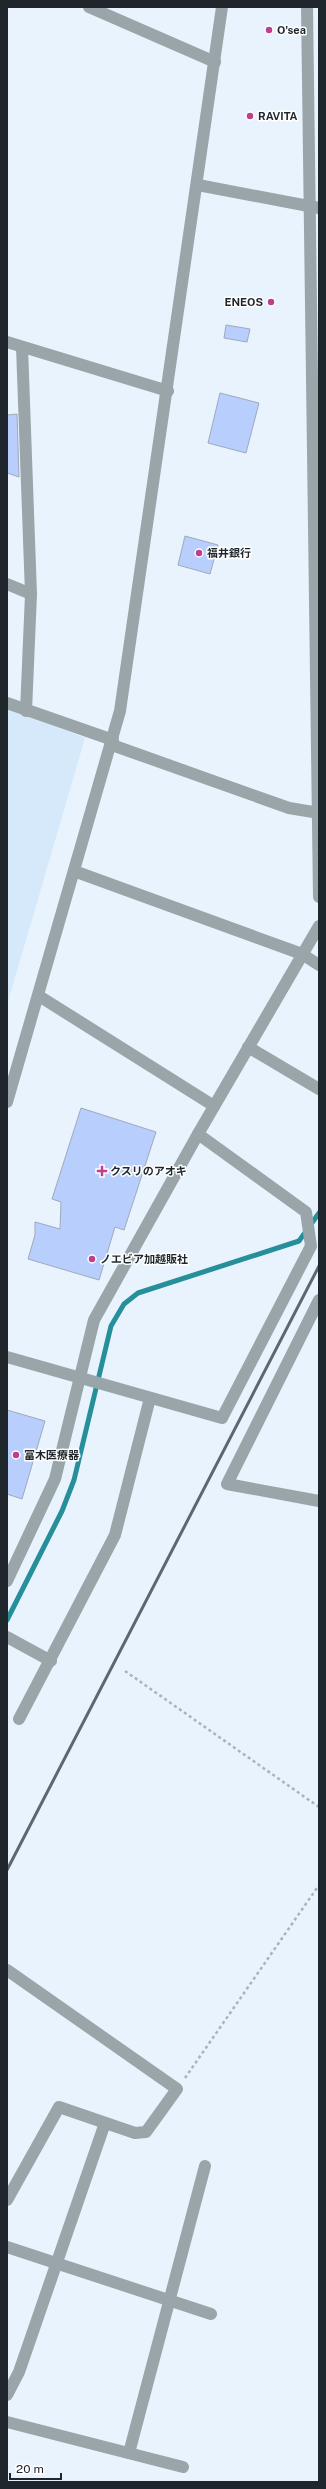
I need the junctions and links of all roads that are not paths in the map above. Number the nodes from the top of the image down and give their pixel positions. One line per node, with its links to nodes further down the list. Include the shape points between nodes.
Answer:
1 (89, 7): 4 (street)
2 (222, 7): 4 (street)
3 (307, 7): 6 (street)
4 (215, 62): 5 (street)
5 (198, 185): 6 (street); 9 (street)
6 (315, 208): 15 (street)
7 (7, 342): 8 (street)
8 (22, 347): 9 (street); 11 (street)
9 (168, 391): 14 (street, via 128,665)
10 (7, 584): 11 (street)
11 (30, 594): 13 (street)
12 (7, 703): 13 (street)
13 (26, 711): 14 (street)
14 (113, 743): 15 (street, via 289,808); 16 (street)
15 (318, 813): 17 (street)
16 (74, 871): 19 (street); 21 (street)
17 (319, 897)
18 (319, 926): 19 (street)
19 (302, 954): 20 (street); 22 (street)
20 (319, 965)
21 (39, 996): 24 (street); 25 (street)
22 (248, 1047): 23 (street); 25 (street)
23 (319, 1089)
24 (7, 1102)
25 (214, 1106): 26 (street)
26 (198, 1134): 29 (street, via 94,1320); 30 (street, via 306,1212 311,1246 222,1418)
27 (319, 1300): 31 (street, via 227,1484)
28 (7, 1357): 29 (street)
29 (80, 1378): 30 (street); 32 (street, via 55,1479)
30 (150, 1398): 34 (street, via 115,1535)
31 (319, 1501)
32 (7, 1581)
33 (7, 1637): 34 (street)
34 (51, 1661): 35 (street)
35 (19, 1719)
36 (7, 1970): 37 (street, via 177,2089 146,2132 135,2133)
37 (105, 2123): 39 (street, via 59,2107); 41 (street)
38 (205, 2166): 42 (street)
39 (7, 2200)
40 (7, 2247): 41 (street)
41 (57, 2264): 42 (street); 44 (street, via 19,2372)
42 (169, 2301): 43 (street); 46 (street)
43 (211, 2314)
44 (7, 2395)
45 (7, 2422): 46 (street)
46 (129, 2453): 47 (street)
47 (183, 2467)

